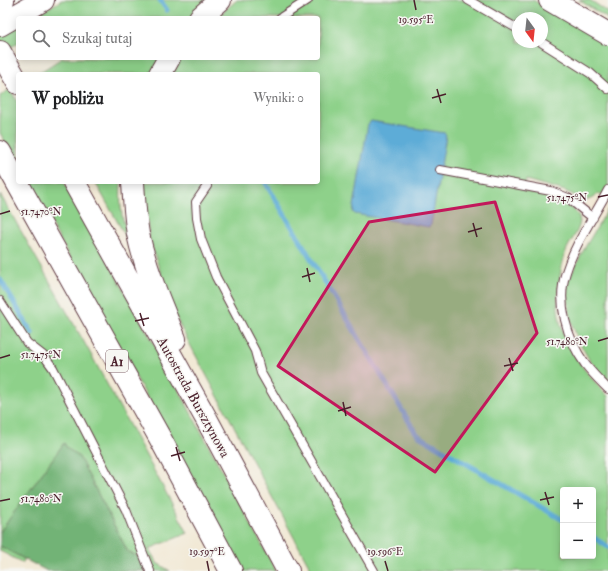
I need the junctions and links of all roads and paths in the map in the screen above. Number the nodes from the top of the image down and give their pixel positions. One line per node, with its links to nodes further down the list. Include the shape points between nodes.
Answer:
1 (3, 0): 8 (highway)
2 (43, 0): 11 (highway)
3 (220, 0): 9 (highway)
4 (308, 0): 10 (lane)
5 (468, 0): 12 (lane)
6 (550, 0): 14 (highway)
7 (566, 0): 13 (highway)
8 (0, 2)
9 (202, 16)
10 (283, 16)
11 (0, 25)
12 (512, 25)
13 (608, 29)
14 (608, 34)
15 (548, 46): 20 (lane, via 590,73)
16 (0, 52): 19 (highway)
17 (168, 60): 18 (highway)
18 (161, 72)
19 (16, 80)
20 (608, 89)
21 (0, 152): 23 (highway, A1)
22 (440, 170): 29 (lane, via 551,191 568,198)
23 (16, 181)
24 (18, 184): 34 (highway, A1)
25 (75, 184): 32 (highway, Autostrada Bursztynowa)
26 (133, 184): 32 (highway, via 136,221 143,253)
27 (207, 186): 36 (lane, via 196,202 197,218 201,239 216,277 252,344 261,372)
28 (608, 190): 29 (lane)
29 (593, 218): 31 (lane, via 575,249 566,272 562,299 574,347)
30 (0, 301): 33 (lane, via 27,343 53,368 126,510)
31 (608, 389)
32 (207, 420): 35 (highway, Autostrada Bursztynowa)
33 (150, 571)
34 (232, 571)
35 (288, 571)
36 (374, 571)

